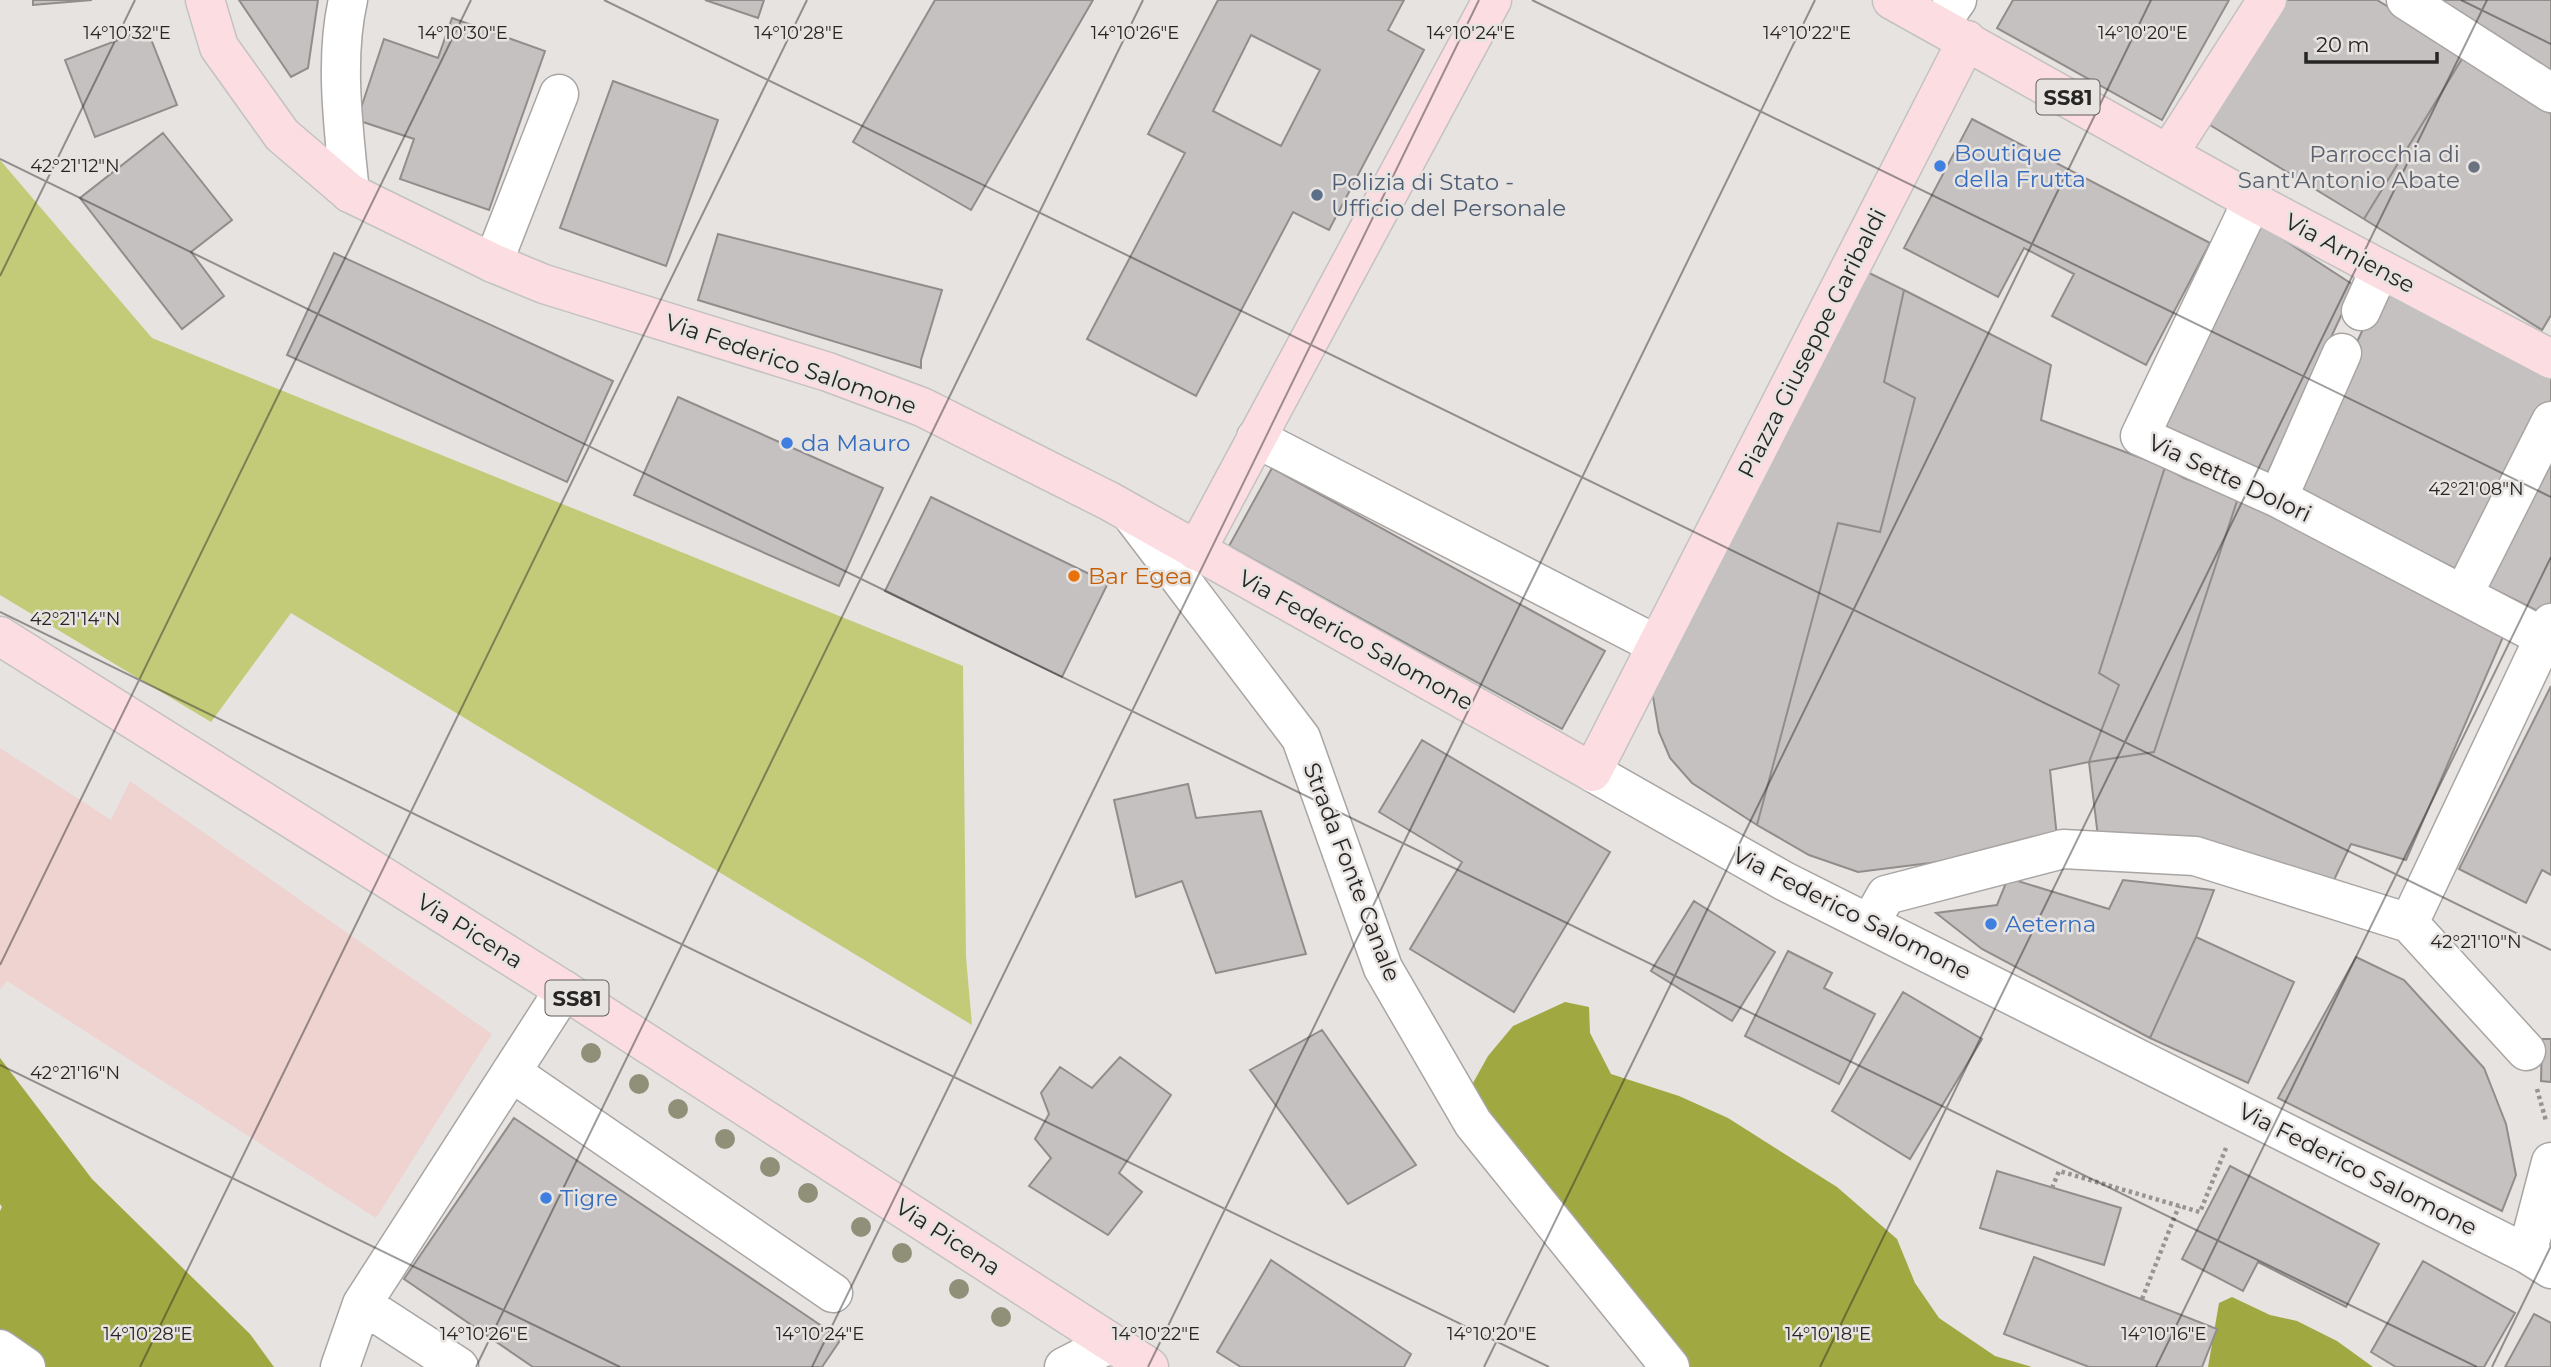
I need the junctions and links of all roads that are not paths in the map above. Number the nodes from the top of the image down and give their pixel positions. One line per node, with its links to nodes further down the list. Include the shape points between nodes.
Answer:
1 (205, 0): 11 (main road, Via Federico Salomone, via 219,47 282,135)
2 (348, 0): 11 (street, via 341,106)
3 (1492, 0): 19 (main road)
4 (1892, 0): 7 (main road, SS81)
5 (2267, 0): 10 (main road)
6 (2406, 0): 8 (street)
7 (1954, 22): 10 (main road, Via Arniense / SS81); 26 (main road, Piazza Giuseppe Garibaldi)
8 (2551, 93)
9 (559, 94): 13 (street)
10 (2169, 153): 12 (main road, Via Arniense)
11 (350, 193): 13 (main road, Via Federico Salomone)
12 (2252, 201): 14 (main road, Via Arniense); 20 (street, Via Sette Dolori, via 2140,436)
13 (493, 262): 21 (main road, Via Federico Salomone, via 544,284 828,372 922,407)
14 (2380, 269): 15 (street); 17 (main road, Via Arniense)
15 (2361, 311)
16 (2342, 353): 20 (street)
17 (2549, 355)
18 (2551, 421): 23 (street)
19 (1256, 438): 22 (main road); 26 (street)
20 (2278, 498): 23 (street, Via Sette Dolori)
21 (1131, 514): 22 (main road, Via Federico Salomone); 44 (street, Strada Fonte Canale, via 1301,738 1383,968 1473,1123)
22 (1196, 551): 27 (main road, Via Federico Salomone)
23 (2463, 595): 24 (street, Via Sette Dolori)
24 (2548, 634): 29 (street)
25 (0, 636): 30 (main road, Via Picena / SS81)
26 (1657, 645): 27 (main road, Piazza Giuseppe Garibaldi)
27 (1592, 772): 28 (street, Via Federico Salomone, via 1784,881)
28 (1870, 923): 29 (street, via 1886,895 2063,849 2195,856); 34 (street, Via Federico Salomone)
29 (2409, 923): 31 (street)
30 (564, 990): 32 (street); 37 (main road, Via Picena / SS81)
31 (2526, 1051)
32 (511, 1072): 35 (street); 36 (street)
33 (2549, 1144): 34 (street)
34 (2539, 1261)
35 (833, 1293)
36 (362, 1304): 40 (street); 41 (street)
37 (1111, 1343): 42 (street); 43 (main road, Via Picena / SS81)
38 (0, 1349): 39 (street)
39 (26, 1367)
40 (340, 1367)
41 (459, 1367)
42 (1064, 1367)
43 (1149, 1367)
44 (1670, 1367)

